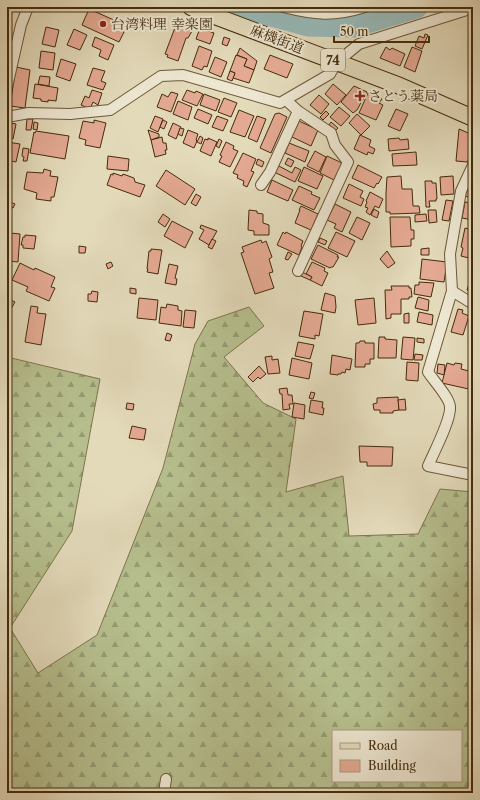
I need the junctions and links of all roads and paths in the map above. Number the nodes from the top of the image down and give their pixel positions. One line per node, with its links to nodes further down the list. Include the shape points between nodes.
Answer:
1 (28, 7): 7 (street, via 21,25)
2 (191, 7): 6 (main road, 麻機街道 / 74)
3 (283, 7): 4 (street, via 335,15)
4 (365, 7)
5 (473, 8): 6 (street, via 359,44)
6 (337, 62): 8 (street, via 330,74); 11 (main road, 麻機街道 / 74)
7 (7, 87)
8 (286, 100): 9 (street); 10 (street, via 280,103 183,74 161,76 110,110 70,114 29,113)
9 (298, 111): 13 (street); 14 (street, via 331,133 335,146 348,162)
10 (7, 117)
11 (473, 118)
12 (473, 165): 15 (street, via 461,191 450,254)
13 (262, 185)
14 (298, 271)
15 (452, 291): 16 (street); 17 (street, via 428,372 450,406 448,420 428,466)
16 (473, 304)
17 (473, 475)
18 (166, 779): 19 (street)
19 (164, 793)

